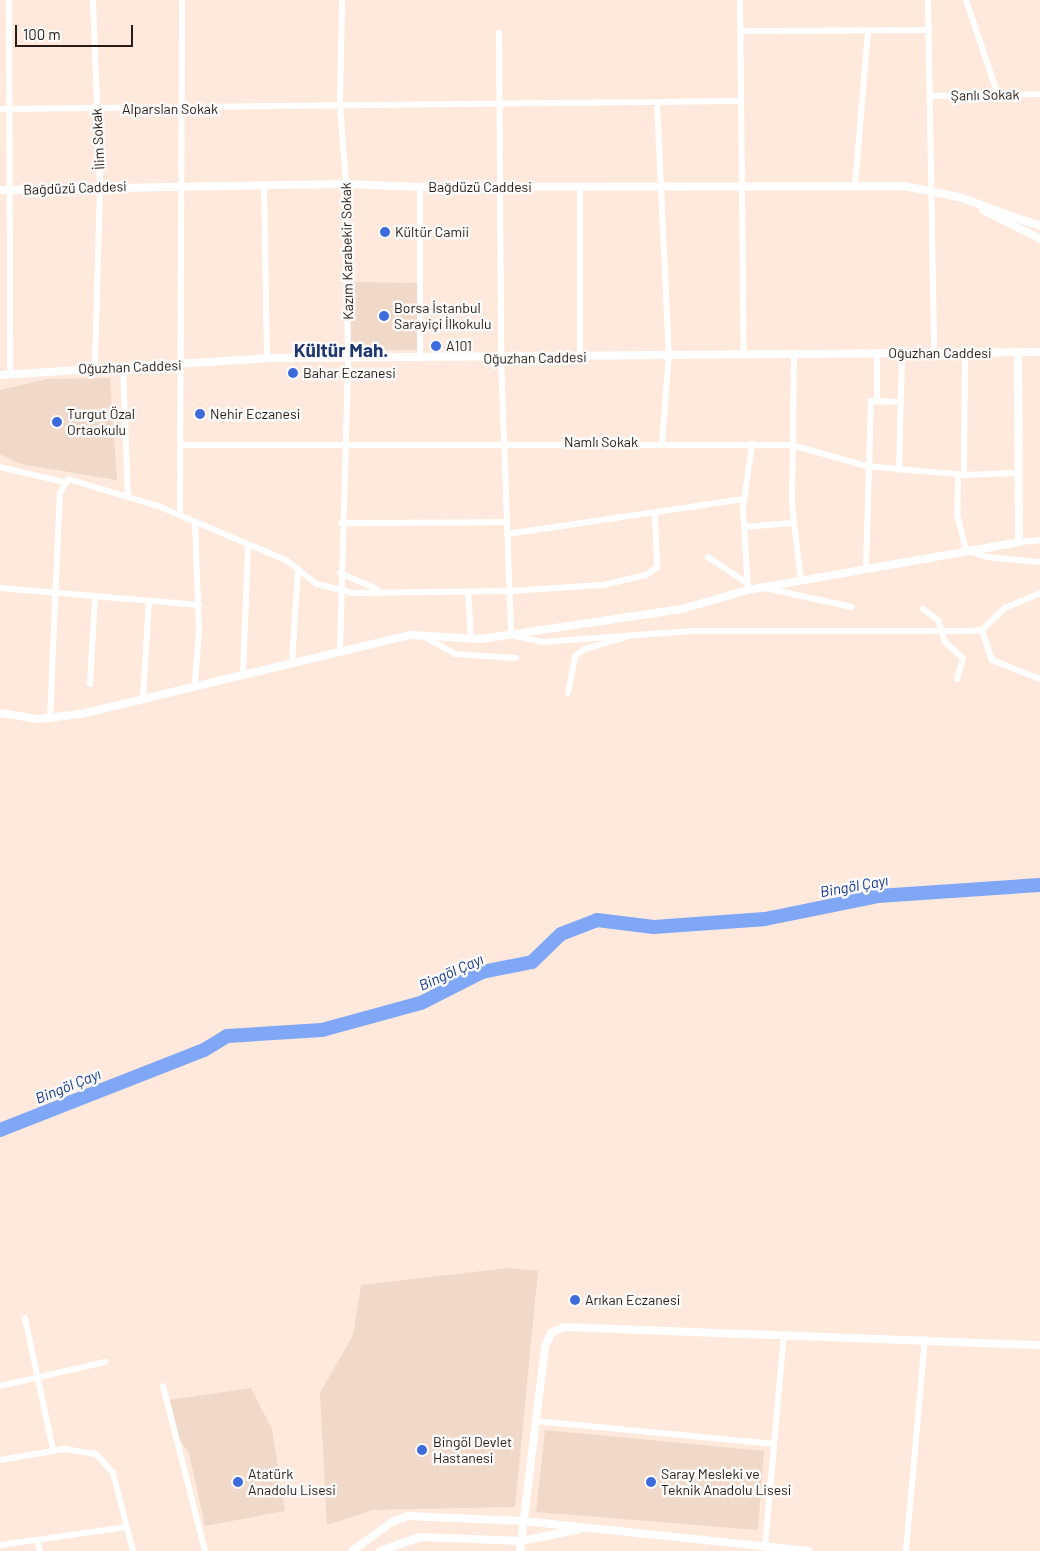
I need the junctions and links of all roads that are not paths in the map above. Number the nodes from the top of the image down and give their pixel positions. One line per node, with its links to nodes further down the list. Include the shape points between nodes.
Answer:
1 (9, 0): 20 (street)
2 (93, 0): 21 (street, İlim Sokak)
3 (182, 0): 22 (street)
4 (342, 0): 17 (street, Kazım Karabekir Sokak)
5 (740, 0): 9 (street)
6 (928, 0): 8 (street)
7 (966, 0): 13 (street)
8 (928, 30): 10 (street); 14 (street)
9 (740, 31): 10 (street); 15 (street)
10 (868, 31): 29 (street)
11 (499, 32): 18 (street)
12 (1040, 94): 13 (street, Şanlı Sokak)
13 (998, 95): 14 (street, Şanlı Sokak)
14 (929, 96): 35 (street)
15 (740, 101): 16 (street, Alparslan Sokak); 28 (street)
16 (657, 103): 18 (street, Alparslan Sokak); 27 (street)
17 (340, 106): 18 (street, Alparslan Sokak); 22 (street, Alparslan Sokak); 23 (street, Kazım Karabekir Sokak)
18 (499, 106): 31 (street)
19 (0, 109): 20 (street, Alparslan Sokak)
20 (10, 109): 21 (street, Alparslan Sokak); 34 (street)
21 (96, 109): 22 (street, Alparslan Sokak); 24 (street, İlim Sokak)
22 (182, 110): 30 (street)
23 (346, 184): 25 (street, Bağdüzü Caddesi); 32 (street, Bağdüzü Caddesi); 52 (street, Kazım Karabekir Sokak)
24 (100, 185): 30 (street, Bağdüzü Caddesi); 34 (street, Bağdüzü Caddesi); 55 (street, İlim Sokak)
25 (264, 186): 30 (street, Bağdüzü Caddesi); 48 (street)
26 (580, 186): 27 (street, Bağdüzü Caddesi); 31 (street, Bağdüzü Caddesi); 50 (street)
27 (659, 186): 28 (street, Bağdüzü Caddesi); 44 (street)
28 (740, 186): 29 (street, Bağdüzü Caddesi); 47 (street)
29 (855, 186): 35 (street, Bağdüzü Caddesi, via 904,186)
30 (181, 187): 53 (street)
31 (500, 187): 32 (street, Bağdüzü Caddesi); 49 (street)
32 (420, 188): 51 (street)
33 (0, 190): 34 (street, Bağdüzü Caddesi)
34 (11, 190): 57 (street)
35 (930, 192): 36 (street, Bağdüzü Caddesi); 39 (street)
36 (959, 198): 37 (street); 38 (street)
37 (1040, 226)
38 (1040, 239)
39 (934, 352): 43 (street, Oğuzhan Caddesi); 45 (street, Oğuzhan Caddesi)
40 (1018, 352): 41 (street, Oğuzhan Caddesi); 43 (street, Oğuzhan Caddesi); 69 (street)
41 (1040, 352)
42 (878, 353): 45 (street, Oğuzhan Caddesi); 46 (street, Oğuzhan Caddesi); 58 (street)
43 (965, 353): 70 (street)
44 (669, 354): 47 (street, Oğuzhan Caddesi); 50 (street, Oğuzhan Caddesi); 62 (street)
45 (902, 354): 59 (street)
46 (794, 355): 47 (street, Oğuzhan Caddesi); 64 (street)
47 (744, 356)
48 (268, 358): 52 (street, Oğuzhan Caddesi); 53 (street, Oğuzhan Caddesi)
49 (500, 358): 50 (street, Oğuzhan Caddesi); 51 (street, Oğuzhan Caddesi); 61 (street)
50 (580, 358)
51 (420, 359): 52 (street, Oğuzhan Caddesi)
52 (348, 360): 60 (street, Kazım Karabekir Sokak)
53 (182, 364): 54 (street, Oğuzhan Caddesi); 65 (street)
54 (123, 367): 55 (street, Oğuzhan Caddesi); 72 (street)
55 (95, 368): 57 (street, Oğuzhan Caddesi)
56 (0, 374): 57 (street, Oğuzhan Caddesi)
57 (10, 375)
58 (877, 402): 59 (street); 66 (street, via 871,402)
59 (900, 402): 68 (street)
60 (347, 442): 61 (street, Namlı Sokak); 65 (street, Namlı Sokak); 78 (street, Kazım Karabekir Sokak)
61 (503, 442): 62 (street, Namlı Sokak); 77 (street)
62 (662, 442): 63 (street, Namlı Sokak)
63 (752, 444): 64 (street, Namlı Sokak); 73 (street)
64 (792, 444): 66 (street, Namlı Sokak); 79 (street)
65 (181, 445): 75 (street)
66 (866, 466): 68 (street, Namlı Sokak); 88 (street)
67 (0, 467): 71 (street)
68 (899, 470): 70 (street, Namlı Sokak)
69 (1017, 473): 70 (street, Namlı Sokak); 83 (street)
70 (961, 475): 85 (street, via 957,514)
71 (64, 482): 72 (street, via 76,481); 100 (street)
72 (128, 497): 75 (street)
73 (743, 499): 74 (street); 80 (street)
74 (655, 513): 81 (street); 98 (street, via 658,549 654,572 603,585)
75 (180, 515): 76 (street)
76 (195, 521): 84 (street); 103 (street)
77 (506, 522): 78 (street); 81 (street)
78 (340, 523): 90 (street, Kazım Karabekir Sokak)
79 (793, 523): 80 (street); 91 (street)
80 (744, 527): 92 (street)
81 (507, 534): 98 (street)
82 (1040, 540): 83 (street)
83 (1018, 542): 85 (street)
84 (248, 546): 89 (street, via 286,560); 115 (street)
85 (966, 550): 87 (street, via 987,557); 88 (street)
86 (708, 557): 92 (street)
87 (1040, 562)
88 (866, 567): 91 (street)
89 (298, 570): 96 (street, via 317,584); 114 (street)
90 (340, 573): 95 (street); 96 (street, Kazım Karabekir Sokak)
91 (801, 580): 93 (street)
92 (748, 586): 93 (street); 110 (street, via 682,609)
93 (763, 587): 104 (street)
94 (0, 588): 100 (street)
95 (378, 590): 96 (street); 97 (street)
96 (340, 591): 112 (street, Kazım Karabekir Sokak)
97 (468, 591): 98 (street); 111 (street)
98 (509, 591): 110 (street)
99 (1040, 593): 107 (street, via 1005,608)
100 (54, 594): 101 (street); 123 (street)
101 (95, 597): 102 (street); 119 (street)
102 (149, 601): 103 (street); 121 (street)
103 (199, 605): 118 (street)
104 (852, 607)
105 (923, 609): 106 (street)
106 (944, 630): 107 (street); 108 (street); 116 (street, via 945,642 963,658)
107 (982, 630): 117 (street, via 992,660)
108 (642, 634): 110 (street, via 542,642); 120 (street, via 585,648 575,656)
109 (421, 635): 111 (street); 112 (street); 113 (street, via 455,654)
110 (511, 635): 111 (street)
111 (471, 640)
112 (340, 651): 114 (street)
113 (516, 658)
114 (292, 662): 115 (street)
115 (243, 673): 118 (street)
116 (958, 679)
117 (1040, 679)
118 (195, 683): 121 (street)
119 (90, 684)
120 (568, 693)
121 (143, 698): 123 (street)
122 (0, 713): 123 (street)
123 (50, 718)
124 (25, 1318): 129 (street)
125 (784, 1334): 126 (street); 132 (street, via 564,1327 547,1338); 133 (street)
126 (925, 1339): 127 (street); 150 (street)
127 (1040, 1345)
128 (105, 1362): 129 (street)
129 (37, 1378): 130 (street); 134 (street)
130 (0, 1386)
131 (163, 1386): 145 (street)
132 (536, 1420): 133 (street); 136 (street)
133 (774, 1444): 142 (street)
134 (53, 1450): 135 (street); 137 (street, via 84,1450 106,1462 113,1473)
135 (0, 1460)
136 (523, 1521): 138 (street); 140 (street); 146 (street, via 408,1516 392,1522)
137 (127, 1527): 139 (street); 144 (street)
138 (591, 1527): 140 (street); 142 (street)
139 (37, 1540): 141 (street); 143 (street)
140 (521, 1541): 147 (street, via 420,1537); 148 (street)
141 (0, 1545)
142 (765, 1546): 149 (street)
143 (40, 1551)
144 (133, 1551)
145 (205, 1551)
146 (352, 1551)
147 (380, 1551)
148 (520, 1551)
149 (808, 1551)
150 (906, 1551)

